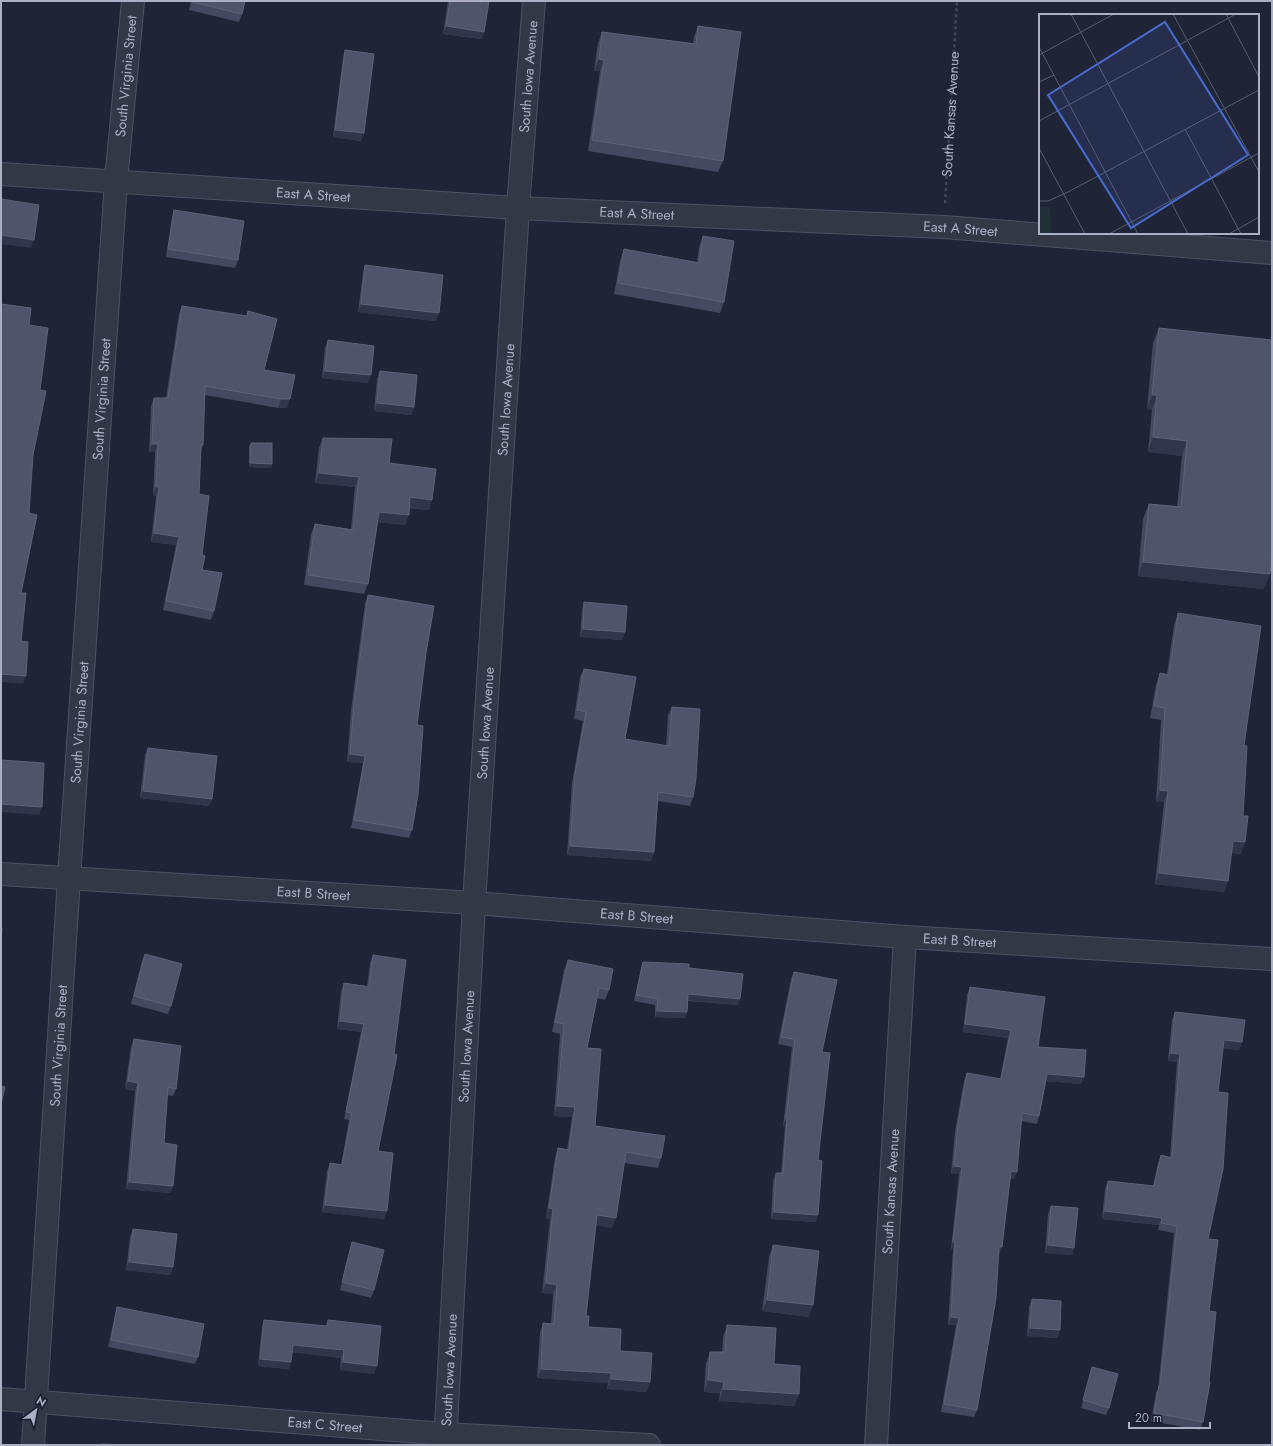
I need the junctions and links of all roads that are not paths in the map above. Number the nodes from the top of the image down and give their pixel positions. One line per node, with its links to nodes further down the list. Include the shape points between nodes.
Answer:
1 (133, 1): 4 (street, South Virginia Street)
2 (534, 1): 5 (street, South Iowa Avenue)
3 (1, 174): 4 (street, East A Street)
4 (116, 180): 5 (street, East A Street); 8 (street, South Virginia Street)
5 (518, 208): 6 (street, East A Street, via 944,228); 9 (street, South Iowa Avenue)
6 (1272, 253)
7 (1, 874): 8 (street, East B Street)
8 (69, 878): 9 (street, East B Street); 13 (street, South Virginia Street)
9 (474, 903): 10 (street, East B Street); 14 (street, South Iowa Avenue)
10 (905, 937): 11 (street, East B Street); 17 (street, South Kansas Avenue)
11 (1272, 959)
12 (1, 1399): 13 (street, East C Street)
13 (36, 1401): 14 (street, East C Street); 15 (street, South Virginia Street)
14 (445, 1440): 16 (street, East C Street)
15 (33, 1445)
16 (649, 1445)
17 (876, 1445)

